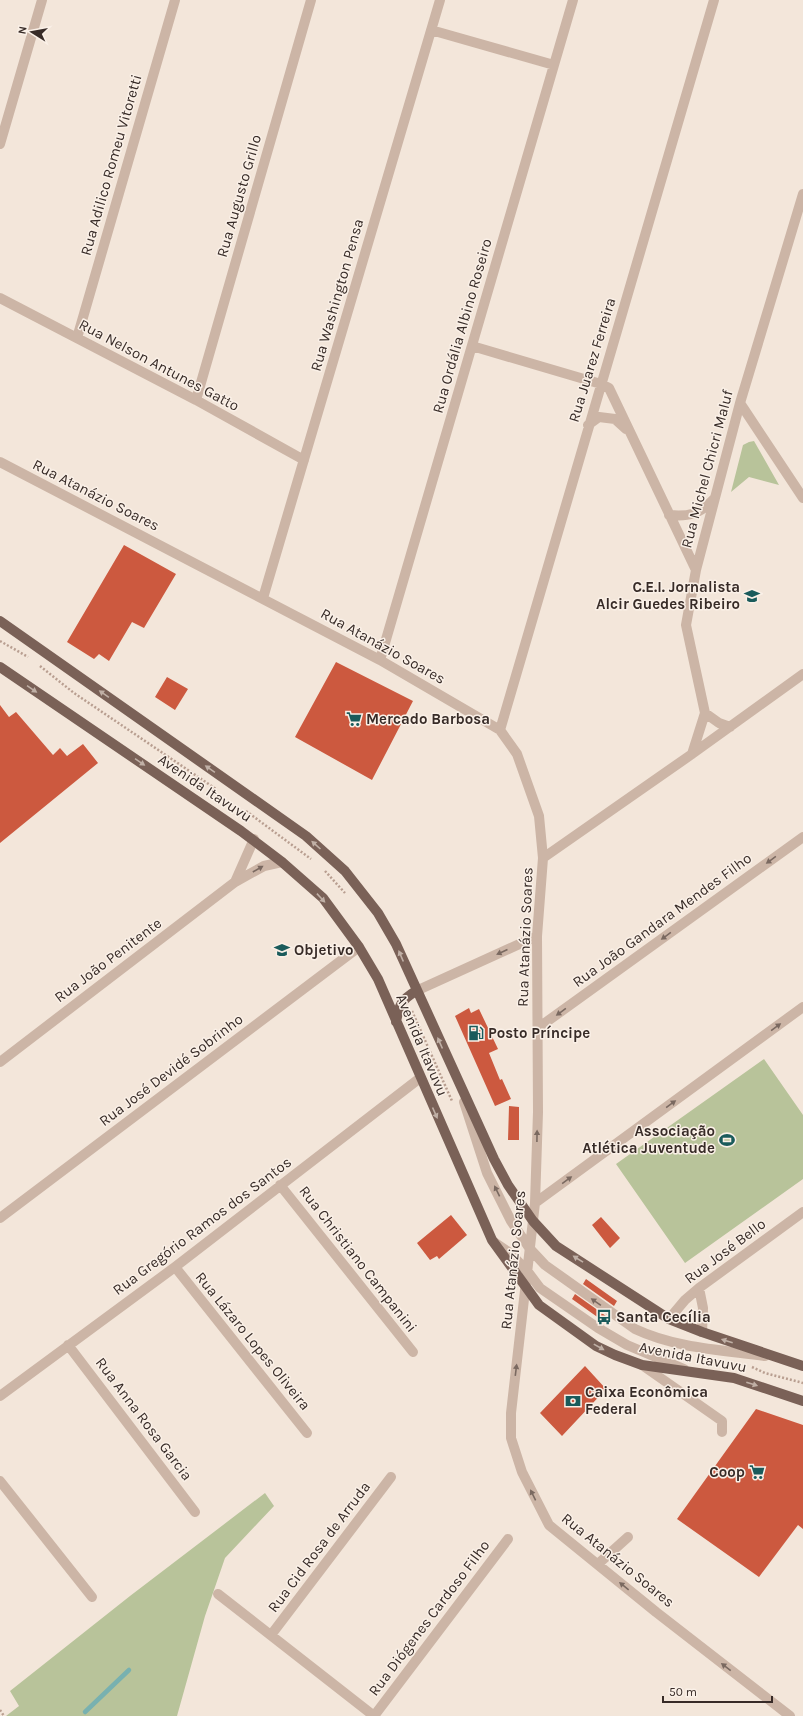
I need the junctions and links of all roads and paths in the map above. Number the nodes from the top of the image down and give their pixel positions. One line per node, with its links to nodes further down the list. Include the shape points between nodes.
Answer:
1 (42, 0): 9 (street)
2 (175, 0): 12 (street, Rua Adilico Romeu Vitoretti)
3 (311, 0): 15 (street, Rua Augusto Grillo)
4 (440, 0): 7 (street, Rua Washington Pensa)
5 (573, 0): 8 (street, Rua Ordália Albino Roseiro)
6 (714, 0): 14 (street, Rua Juarez Ferreira)
7 (431, 30): 8 (street); 19 (street, Rua Washington Pensa)
8 (554, 65): 13 (street, Rua Ordália Albino Roseiro)
9 (0, 144)
10 (803, 194): 16 (street, Rua Michel Chicri Maluf)
11 (0, 298): 12 (street, Rua Nelson Antunes Gatto)
12 (77, 338): 15 (street, Rua Nelson Antunes Gatto)
13 (472, 346): 14 (street); 29 (street, Rua Ordália Albino Roseiro)
14 (601, 384): 17 (street, Rua Juarez Ferreira); 18 (street, via 609,388)
15 (196, 400): 19 (street, Rua Nelson Antunes Gatto)
16 (740, 403): 21 (street); 22 (street, Rua Michel Chicri Maluf)
17 (588, 425): 18 (street, via 599,417 615,419); 35 (street, Rua Juarez Ferreira)
18 (631, 433): 23 (street)
19 (304, 460): 25 (street, Rua Washington Pensa)
20 (0, 462): 25 (street, Rua Atanázio Soares)
21 (803, 498)
22 (714, 499): 23 (street, via 706,508 685,517); 24 (street, Rua Michel Chicri Maluf)
23 (669, 515): 24 (street)
24 (696, 570): 33 (street, Rua Michel Chicri Maluf, via 686,625)
25 (263, 598): 29 (street, Rua Atanázio Soares)
26 (0, 621): 49 (main road, Avenida Itavuvu, one-way to 26, via 396,944 378,913 345,871 306,836)
27 (0, 641): 28 (path)
28 (32, 659)
29 (380, 660): 35 (street, Rua Atanázio Soares)
30 (38, 664): 37 (path, via 74,692)
31 (0, 667): 40 (main road, Avenida Itavuvu, one-way to 40)
32 (803, 674): 34 (street)
33 (704, 713): 34 (street); 36 (street, Rua Michel Chicri Maluf)
34 (730, 727): 36 (street)
35 (500, 730): 41 (street, Rua Atanázio Soares, via 517,754 539,816)
36 (692, 754): 41 (street)
37 (218, 791)
38 (243, 808): 42 (path)
39 (803, 837): 53 (street, Rua João Gandara Mendes Filho, one-way to 53)
40 (254, 840): 43 (main road, Avenida Itavuvu); 45 (street, Rua João Penitente)
41 (542, 858): 47 (street, Rua Atanázio Soares)
42 (312, 859)
43 (282, 862): 45 (street, Rua João Penitente, one-way to 43, via 264,866); 48 (main road, Avenida Itavuvu, one-way to 48, via 323,898)
44 (323, 869): 46 (path)
45 (235, 882): 54 (street, Rua João Penitente)
46 (347, 895)
47 (537, 936): 49 (street, one-way to 49); 53 (street, Rua Atanázio Soares)
48 (359, 947): 52 (main road, Avenida Itavuvu, via 378,979); 61 (street, Rua José Devidé Sobrinho)
49 (416, 991): 52 (main road, via 406,997 400,1005); 56 (main road, Avenida Itavuvu, one-way to 49)
50 (803, 1007): 59 (street, one-way to 50)
51 (414, 1017): 57 (path)
52 (396, 1022): 55 (main road, Avenida Itavuvu)
53 (538, 1028): 59 (street, Rua Atanázio Soares, one-way to 53)
54 (0, 1062)
55 (420, 1078): 58 (street, Rua Gregório Ramos dos Santos); 64 (main road, Avenida Itavuvu, one-way to 64)
56 (456, 1079): 62 (main road, Avenida Itavuvu, via 508,1185); 65 (street, one-way to 56, via 511,1221 488,1172)
57 (454, 1105)
58 (280, 1185): 66 (street, Rua Gregório Ramos dos Santos); 73 (street, Rua Christiano Campanini)
59 (535, 1203): 62 (street, Rua Atanázio Soares)
60 (803, 1212): 63 (street, Rua José Bello)
61 (0, 1218)
62 (533, 1221): 65 (street, Rua Atanázio Soares); 70 (main road, Avenida Itavuvu, one-way to 62, via 556,1246)
63 (798, 1221): 69 (street, Rua José Bello)
64 (492, 1240): 67 (street, via 510,1253); 68 (main road, Avenida Itavuvu)
65 (530, 1249): 67 (street, Rua Atanázio Soares); 74 (street, one-way to 65, via 663,1340 645,1334 551,1269)
66 (175, 1267): 72 (street, Rua Gregório Ramos dos Santos); 82 (street, Rua Lázaro Lopes Oliveira)
67 (528, 1272): 68 (street, Rua Atanázio Soares); 78 (street, via 540,1288 598,1328 627,1345)
68 (526, 1288): 75 (main road, Avenida Itavuvu, one-way to 75, via 539,1305 596,1346); 89 (street, Rua Atanázio Soares, one-way to 68, via 549,1525 522,1472 511,1438 511,1413)
69 (699, 1288): 70 (street, Rua José Bello, via 684,1300); 71 (street, via 703,1308)
70 (669, 1319): 71 (main road, Avenida Itavuvu)
71 (702, 1332): 74 (main road, Avenida Itavuvu, one-way to 71)
72 (68, 1345): 80 (street, Rua Gregório Ramos dos Santos); 86 (street, Rua Anna Rosa Garcia)
73 (413, 1352)
74 (777, 1357): 77 (main road, Avenida Itavuvu)
75 (642, 1365): 78 (main road, Avenida Itavuvu); 83 (street, via 722,1421)
76 (745, 1365): 79 (path)
77 (803, 1366)
78 (687, 1370): 81 (main road, Avenida Itavuvu, one-way to 81, via 734,1378)
79 (803, 1383)
80 (0, 1396)
81 (803, 1401)
82 (307, 1432)
83 (722, 1432)
84 (391, 1477): 92 (street, Rua Cid Rosa de Arruda)
85 (0, 1481): 91 (street)
86 (195, 1512)
87 (628, 1537): 89 (street)
88 (508, 1539): 95 (street, Rua Diógenes Cardoso Filho)
89 (598, 1564): 96 (street, Rua Atanázio Soares, one-way to 89)
90 (218, 1594): 92 (street)
91 (92, 1597)
92 (271, 1635): 95 (street)
93 (0, 1710): 94 (path)
94 (4, 1716)
95 (374, 1716)
96 (790, 1716)

